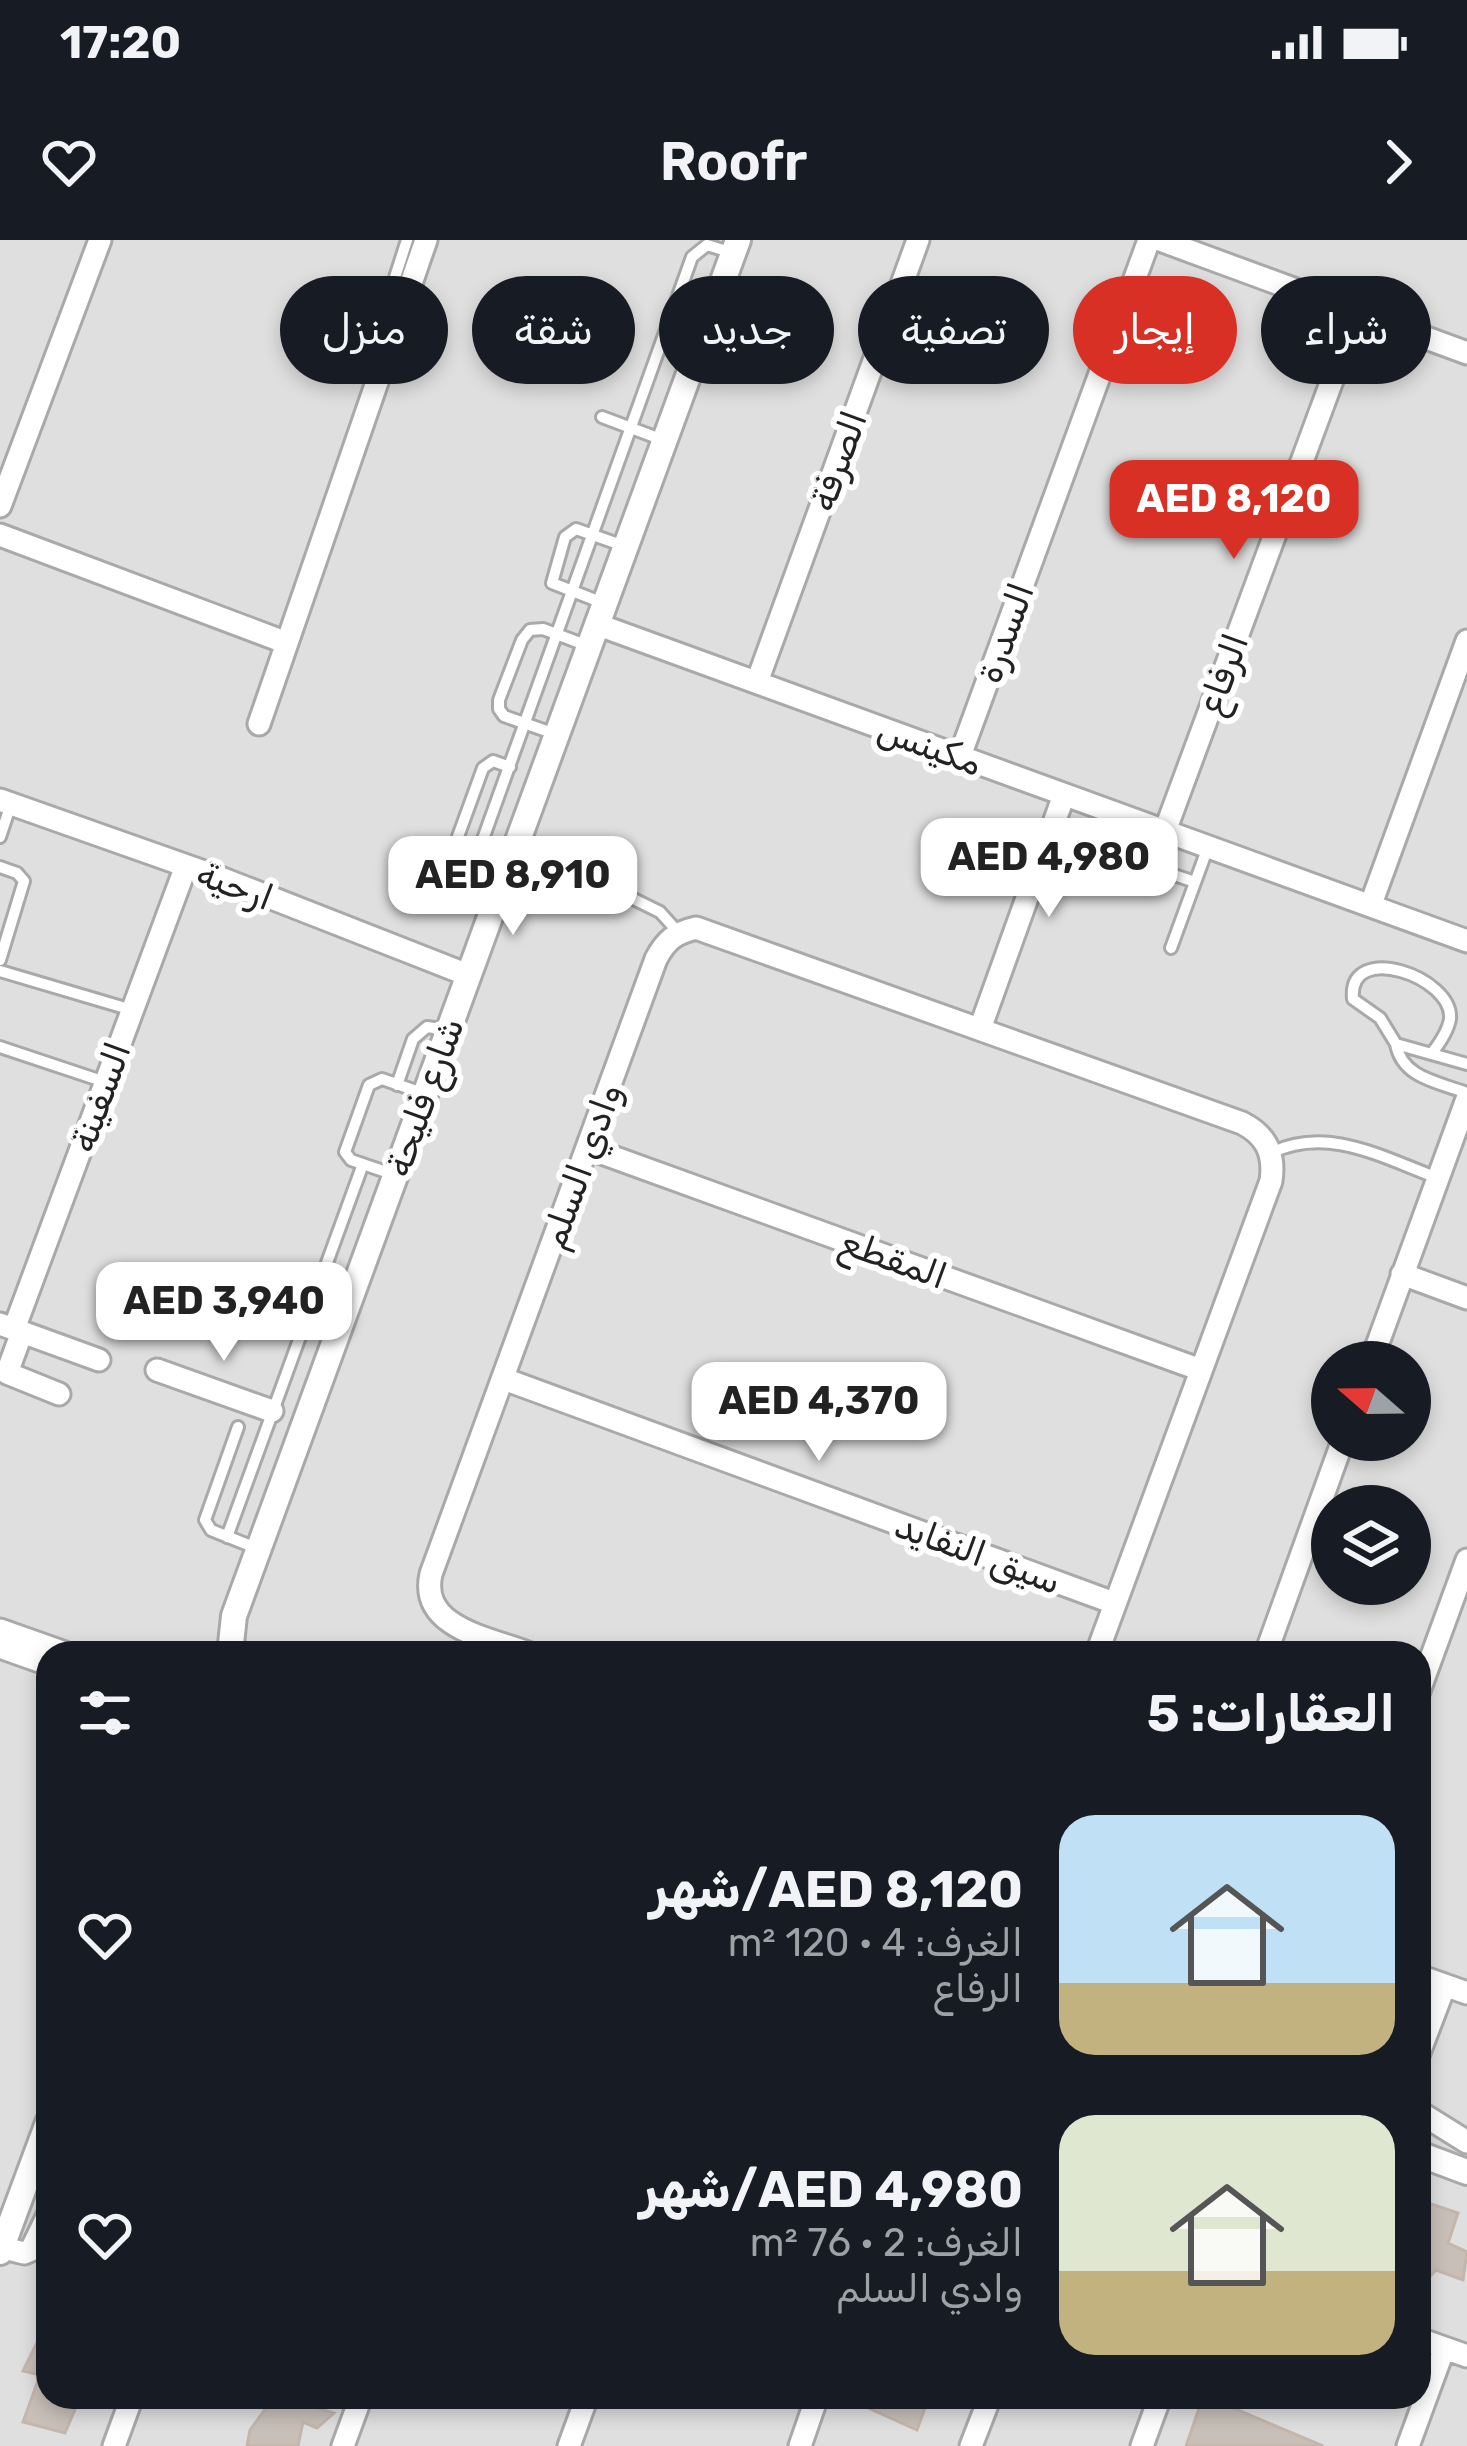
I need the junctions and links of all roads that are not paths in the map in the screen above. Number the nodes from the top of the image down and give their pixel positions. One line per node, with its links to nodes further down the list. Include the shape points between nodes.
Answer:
1 (100, 240): 22 (street)
2 (407, 240): 8 (lane)
3 (426, 240): 9 (street)
4 (918, 240): 31 (street, الصرفة)
5 (1149, 240): 35 (street, السدرة)
6 (1160, 240): 12 (street)
7 (736, 246): 10 (lane, via 700,247); 11 (street, شارع فليحة)
8 (395, 276)
9 (414, 276)
10 (686, 276)
11 (725, 276)
12 (1261, 278)
13 (1431, 340): 15 (street)
14 (659, 352): 20 (lane)
15 (1467, 353)
16 (376, 384): 30 (street)
17 (684, 384): 21 (street, شارع فليحة)
18 (1331, 384): 39 (street, الرفاع)
19 (602, 417): 20 (lane)
20 (632, 428): 21 (lane); 24 (lane)
21 (663, 440): 25 (street, شارع فليحة)
22 (0, 506)
23 (0, 535): 30 (street)
24 (594, 536): 25 (lane); 26 (lane); 26 (lane, via 569,531 558,556 552,583)
25 (624, 546): 27 (street, شارع فليحة)
26 (573, 593): 27 (lane); 28 (lane)
27 (595, 624): 28 (lane); 31 (street, مكينس); 34 (street, شارع فليحة)
28 (558, 635): 33 (lane); 33 (lane, via 536,628 525,634 507,680 499,709)
29 (1467, 641): 49 (street)
30 (287, 643): 32 (street)
31 (758, 682): 35 (street, مكينس)
32 (259, 724)
33 (526, 724): 34 (lane); 36 (lane)
34 (556, 734): 48 (street, شارع فليحة)
35 (960, 756): 37 (street, مكينس)
36 (510, 766): 47 (lane); 47 (lane, via 486,764 468,808 444,875)
37 (1064, 795): 39 (street, مكينس); 57 (street)
38 (5, 802): 40 (lane); 43 (street, ارحية)
39 (1165, 831): 41 (street, مكينس)
40 (0, 837)
41 (1208, 848): 45 (lane); 49 (street, مكينس)
42 (1106, 852): 45 (lane)
43 (186, 866): 55 (street, ارحية); 56 (street, السفينة)
44 (0, 867): 53 (lane, via 24,881)
45 (1195, 883): 52 (lane)
46 (605, 885): 50 (lane, via 660,912)
47 (464, 892): 48 (lane)
48 (494, 904): 55 (street, شارع فليحة)
49 (1371, 904): 51 (street, مكينس)
50 (678, 932): 57 (street, via 713,932); 67 (street, وادي السلم, via 656,959)
51 (1467, 941)
52 (1171, 949)
53 (0, 960)
54 (0, 971): 56 (lane)
55 (468, 975): 58 (street, شارع فليحة)
56 (131, 1010): 63 (street, السفينة)
57 (981, 1026): 68 (street, via 1242,1123)
58 (448, 1030): 64 (lane, via 416,1034); 65 (street, شارع فليحة)
59 (1396, 1045): 61 (lane); 61 (lane, via 1380,1018 1353,999 1364,969 1378,966 1438,988 1450,1018); 66 (lane, via 1410,1072)
60 (0, 1047): 63 (lane)
61 (1432, 1053): 62 (lane)
62 (1467, 1064)
63 (105, 1082): 76 (street, السفينة)
64 (398, 1084): 65 (lane); 69 (lane, via 368,1085 346,1148)
65 (425, 1094): 70 (street, شارع فليحة)
66 (1467, 1096): 71 (street)
67 (588, 1148): 83 (street, المقطع); 84 (street, وادي السلم)
68 (1271, 1153): 71 (lane, via 1328,1141); 83 (street, via 1271,1181)
69 (362, 1164): 70 (lane); 72 (lane)
70 (395, 1175): 73 (street, شارع فليحة)
71 (1438, 1178): 74 (street)
72 (329, 1256): 73 (lane); 77 (lane)
73 (362, 1267): 80 (street, شارع فليحة)
74 (1402, 1274): 75 (street); 78 (street)
75 (1467, 1298)
76 (12, 1328): 81 (street); 85 (street, السفينة, via 7,1373)
77 (302, 1329): 79 (lane); 80 (lane)
78 (1378, 1341)
79 (297, 1345): 80 (lane); 86 (lane)
80 (333, 1348): 88 (street, شارع فليحة)
81 (100, 1360)
82 (157, 1370): 86 (street)
83 (1201, 1370): 93 (street)
84 (504, 1379): 93 (street, سيق النفايد); 98 (street, وادي السلم, via 431,1574 429,1599 444,1620)
85 (59, 1394)
86 (271, 1415): 88 (lane); 90 (lane)
87 (238, 1427): 90 (lane, via 205,1517 208,1528)
88 (303, 1431): 91 (street, شارع فليحة)
89 (1335, 1461): 100 (street)
90 (227, 1537): 91 (lane)
91 (259, 1549): 94 (street, شارع فليحة)
92 (1467, 1560): 103 (street)
93 (1114, 1603): 99 (street)
94 (234, 1616): 96 (street, شارع فليحة); 97 (street, شارع فليحة)
95 (0, 1630): 101 (street)
96 (217, 1641)
97 (231, 1641)
98 (497, 1641)
99 (1101, 1641)
100 (1270, 1641)
101 (36, 1643)
102 (0, 1647): 104 (street)
103 (1431, 1658)
104 (36, 1660)
105 (1456, 1989): 106 (street)
106 (1431, 2033)
107 (1431, 2120): 108 (street)
108 (1467, 2142)
109 (36, 2154): 113 (street)
110 (1431, 2158): 111 (street)
111 (1467, 2172)
112 (36, 2240): 113 (street, via 24,2253)
113 (0, 2249)
114 (1431, 2343): 115 (street)
115 (1444, 2348): 116 (street); 117 (street)
116 (1467, 2356)
117 (1431, 2383)
118 (128, 2409): 125 (street)
119 (357, 2409): 126 (street)
120 (580, 2409): 127 (street)
121 (813, 2409): 128 (street)
122 (985, 2409): 129 (street)
123 (1156, 2409): 130 (street)
124 (1422, 2409): 131 (street)
125 (114, 2446)
126 (343, 2446)
127 (569, 2446)
128 (800, 2446)
129 (971, 2446)
130 (1142, 2446)
131 (1408, 2446)

